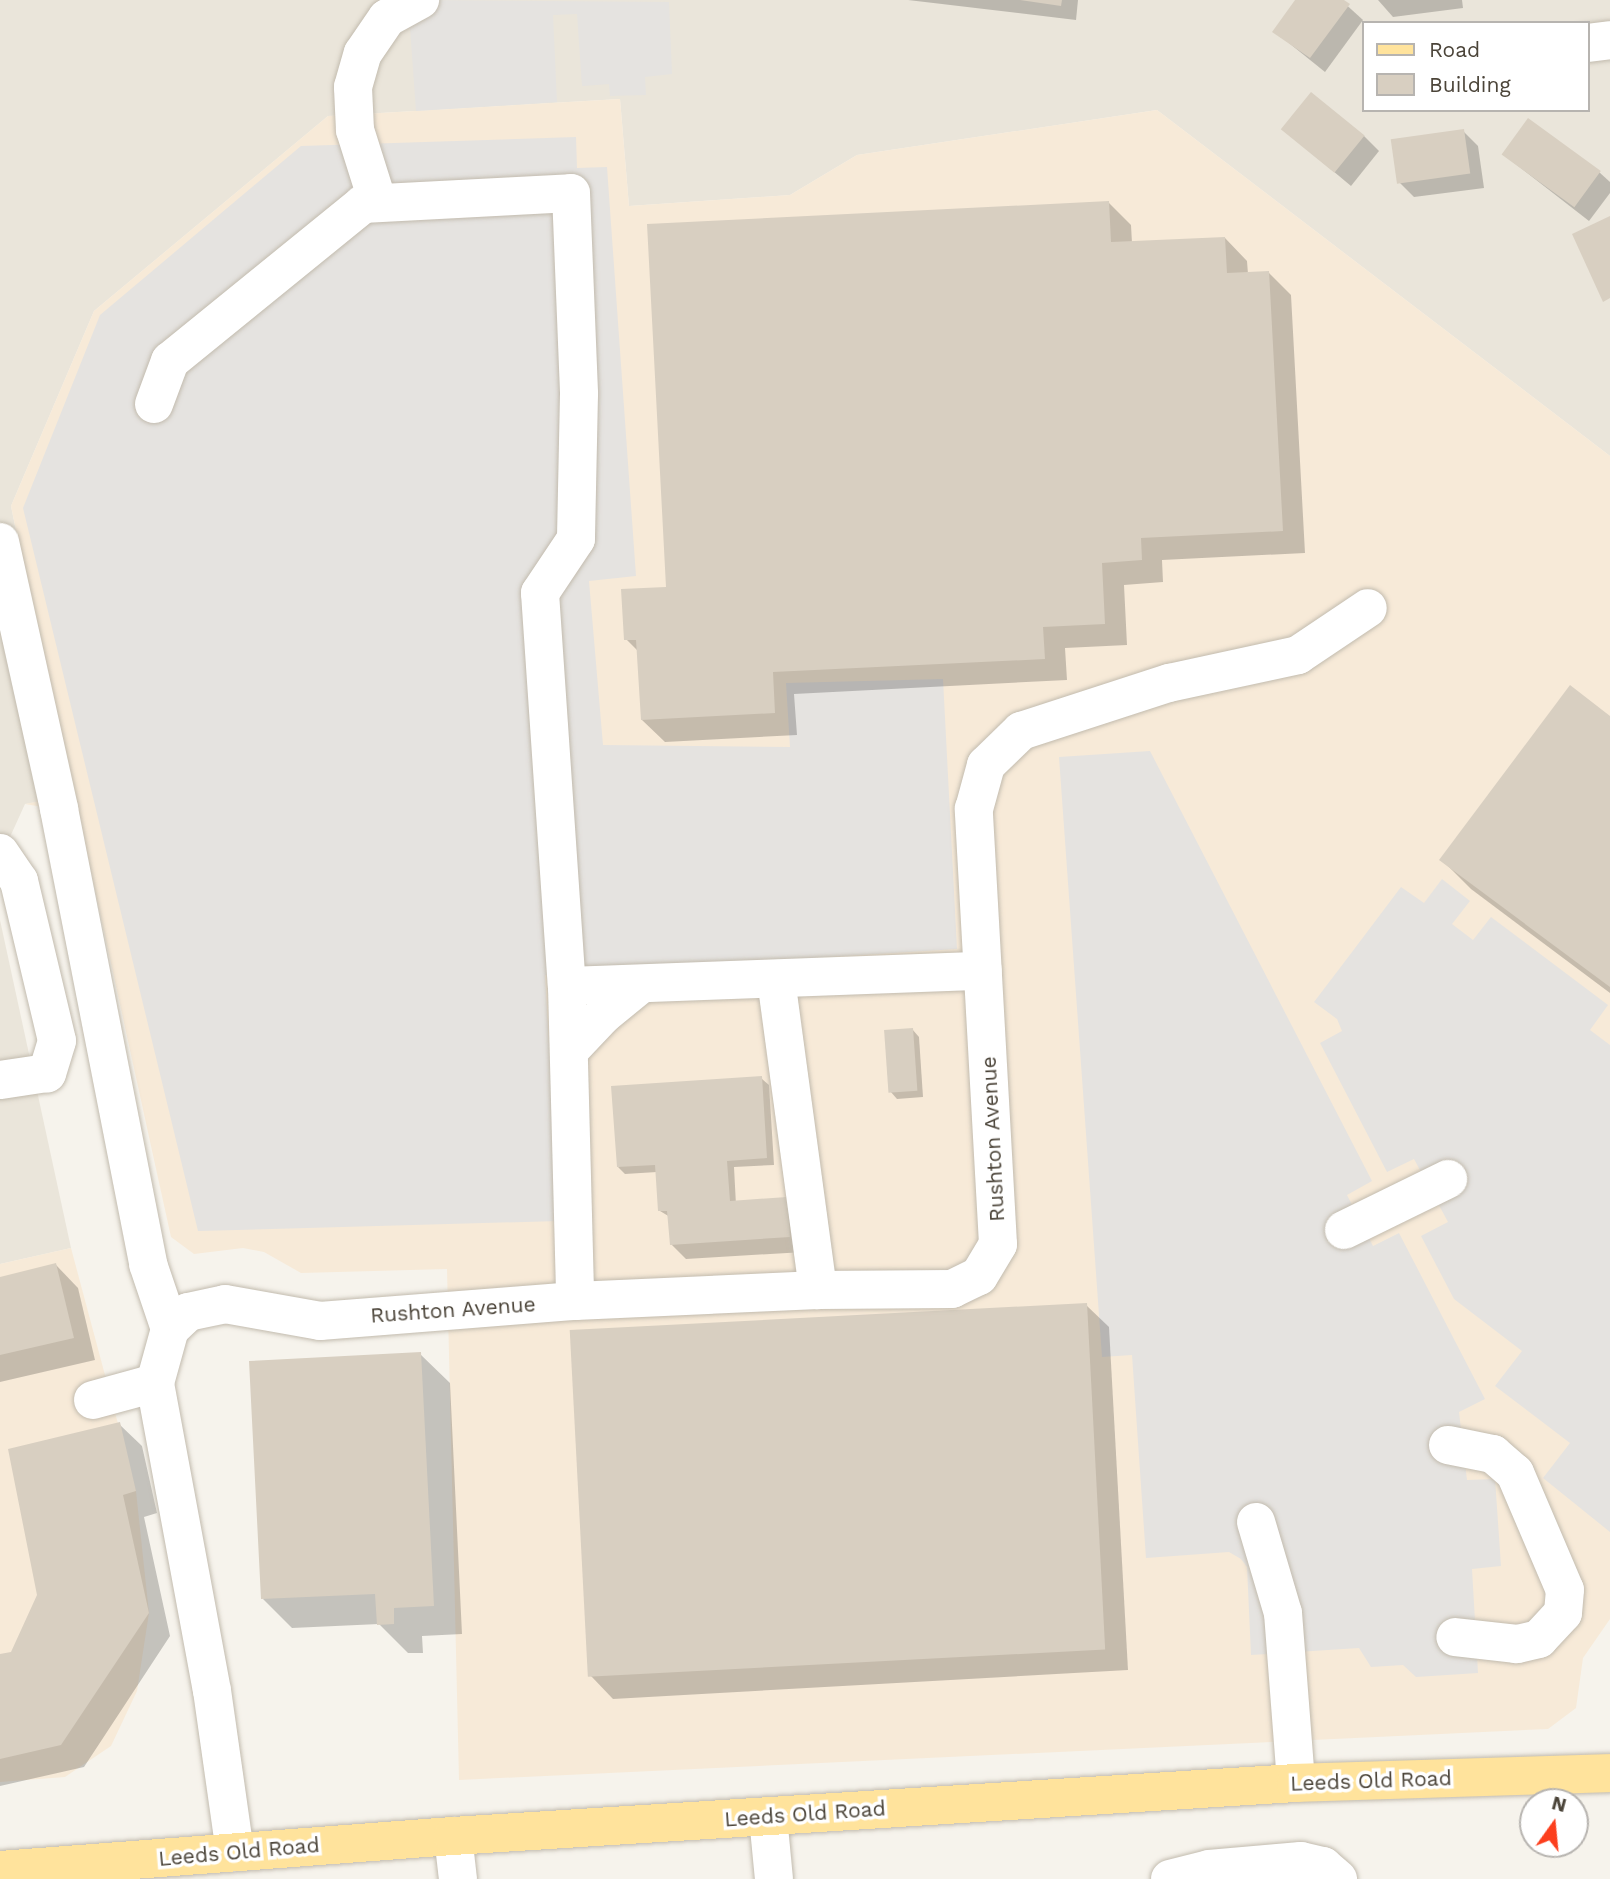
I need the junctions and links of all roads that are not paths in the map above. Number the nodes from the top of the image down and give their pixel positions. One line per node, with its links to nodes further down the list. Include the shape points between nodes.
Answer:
1 (420, 0): 4 (street, via 387,18 363,53 353,87 355,130)
2 (1610, 40): 3 (street)
3 (1589, 43)
4 (378, 203): 5 (street, via 363,204 170,361); 12 (street, via 571,193 579,394 576,538 540,593)
5 (154, 404)
6 (0, 542): 19 (street, via 59,809 148,1264)
7 (1368, 608): 9 (street, Rushton Avenue, via 1298,654 1169,682 1021,731 986,765 974,809)
8 (0, 853): 14 (street, via 19,881 57,1041 47,1073)
9 (983, 971): 10 (street); 17 (street, Rushton Avenue, via 998,1244 979,1276 952,1289)
10 (776, 979): 11 (street); 17 (street)
11 (641, 984): 12 (street); 13 (street)
12 (567, 986): 13 (street)
13 (569, 1051): 18 (street)
14 (0, 1080)
15 (1448, 1179): 16 (street)
16 (1343, 1230)
17 (818, 1290): 18 (street, Rushton Avenue)
18 (575, 1301): 19 (street, Rushton Avenue, via 320,1321 225,1304 188,1312)
19 (170, 1329): 20 (street)
20 (155, 1383): 21 (street); 29 (street, via 212,1691)
21 (93, 1400)
22 (1448, 1445): 24 (street, via 1493,1454 1516,1473 1565,1590 1563,1613 1539,1639 1517,1644)
23 (1256, 1522): 26 (street, via 1283,1613)
24 (1455, 1637)
25 (1610, 1773): 26 (main road, Leeds Old Road)
26 (1296, 1783): 27 (main road, Leeds Old Road)
27 (768, 1817): 28 (main road, Leeds Old Road); 32 (street)
28 (453, 1836): 29 (main road, Leeds Old Road); 31 (street)
29 (235, 1852): 30 (main road, Leeds Old Road)
30 (0, 1871)
31 (458, 1879)
32 (774, 1879)
33 (1170, 1879): 34 (street, via 1209,1869 1301,1861 1323,1866)
34 (1338, 1879)

